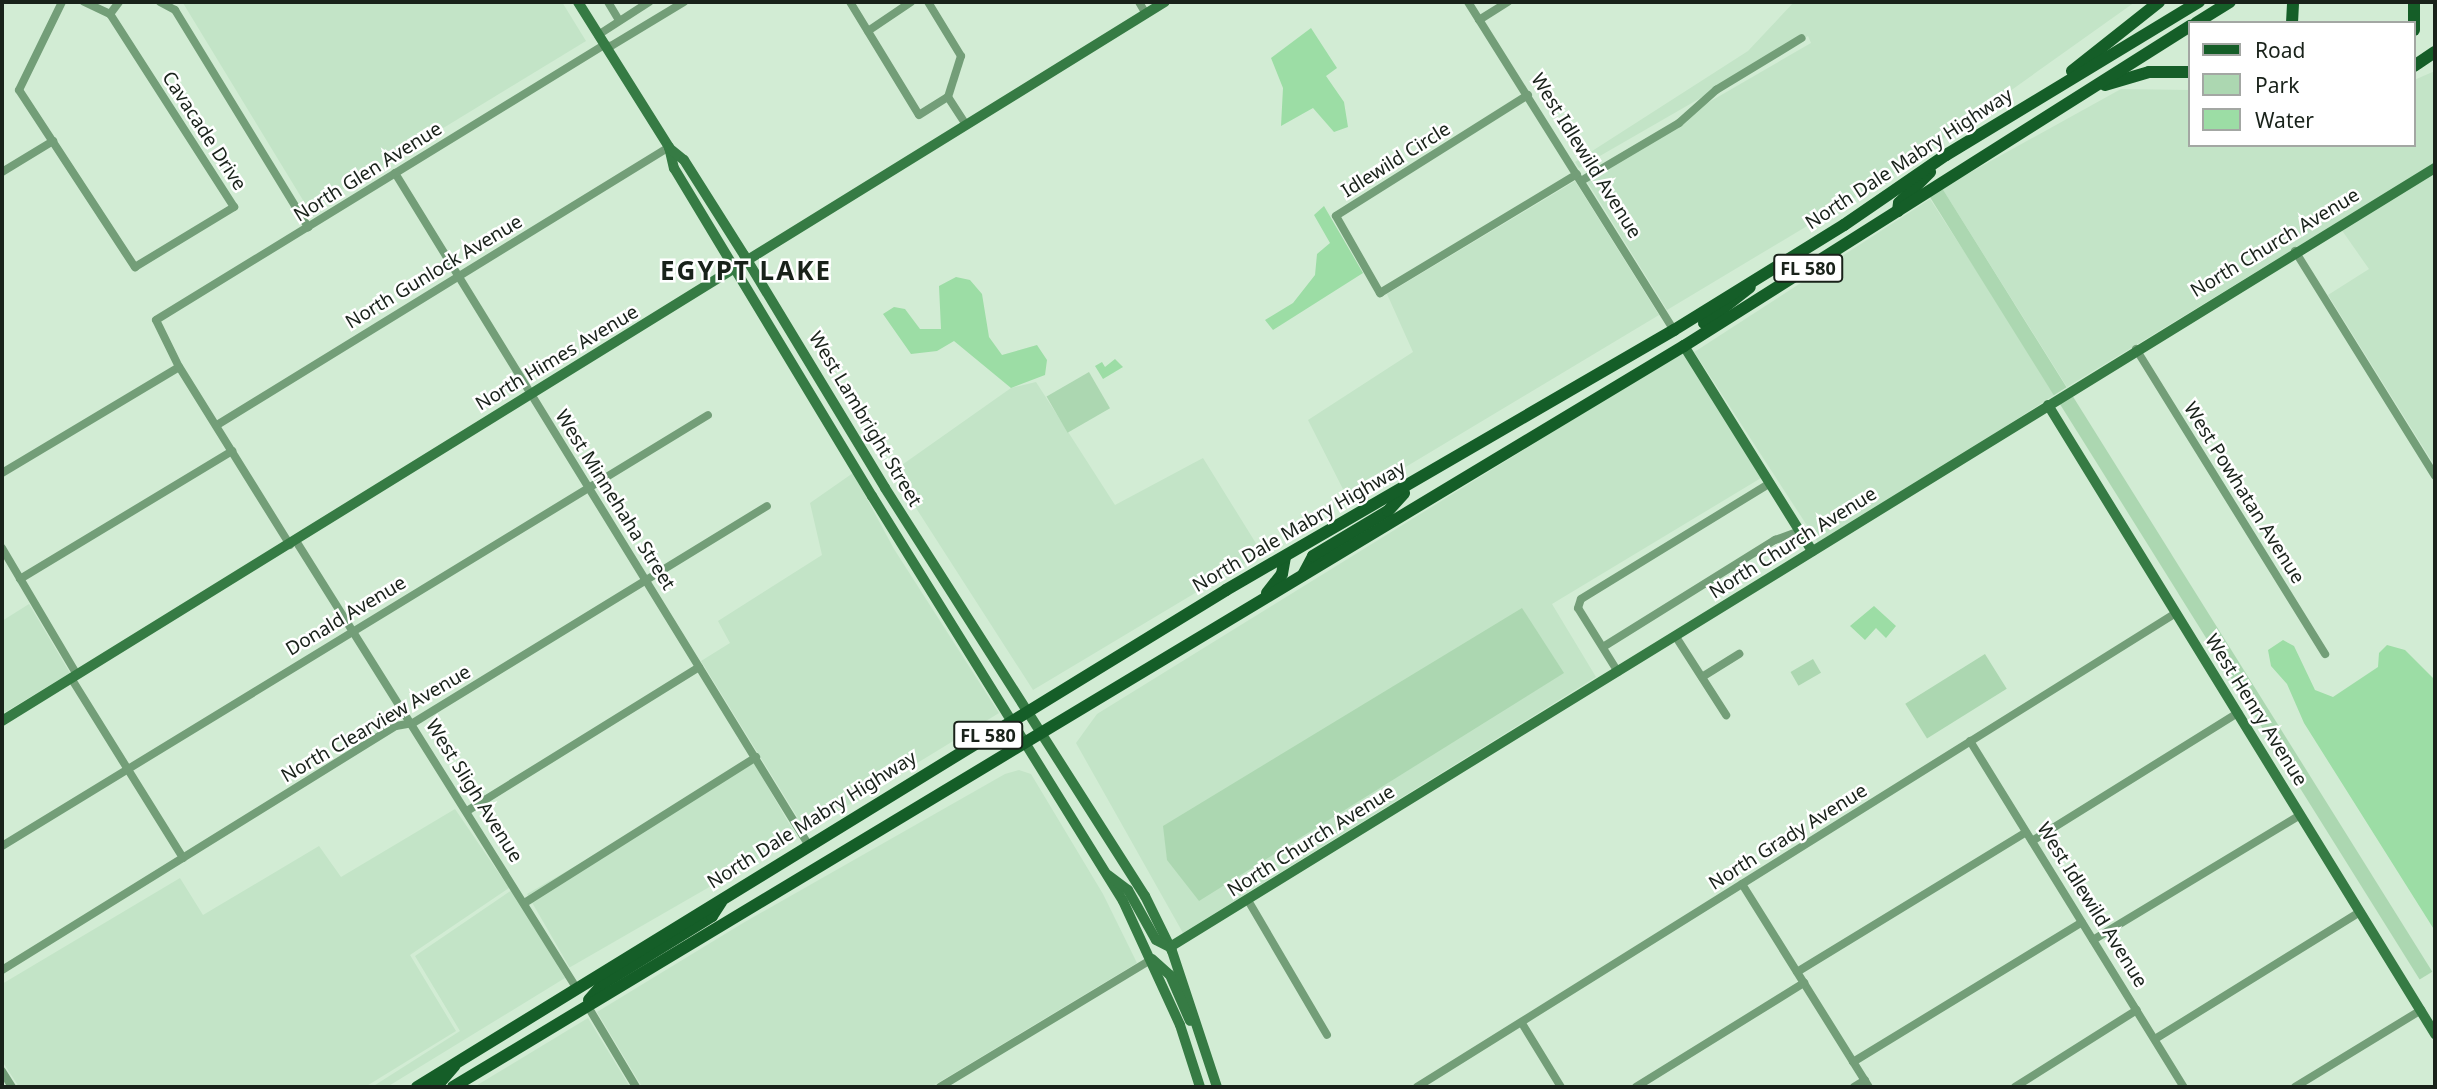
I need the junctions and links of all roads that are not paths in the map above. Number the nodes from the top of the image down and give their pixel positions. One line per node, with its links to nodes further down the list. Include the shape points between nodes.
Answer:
1 (62, 2): 42 (street, Cavacade Drive, via 19,90)
2 (84, 2): 22 (street)
3 (119, 2): 22 (street)
4 (160, 2): 51 (street, via 175,10)
5 (578, 2): 31 (street, West Lambright Street)
6 (608, 2): 23 (street)
7 (649, 2): 23 (street)
8 (684, 2): 31 (street, via 611,46)
9 (850, 2): 29 (street)
10 (911, 2): 29 (street)
11 (928, 2): 38 (street, via 961,56)
12 (1139, 2): 21 (street)
13 (1165, 2): 21 (street, North Himes Avenue)
14 (1468, 2): 24 (street, West Idlewild Avenue)
15 (1508, 2): 24 (street)
16 (2159, 2): 40 (main road)
17 (2199, 2): 40 (main road, North Dale Mabry Highway / FL 580)
18 (2230, 2): 25 (main road)
19 (2293, 2): 26 (main road)
20 (2414, 2): 27 (main road)
21 (1146, 13): 41 (street, North Himes Avenue)
22 (110, 14): 42 (street, Cavacade Drive, via 234,207 135,267)
23 (619, 20): 31 (street)
24 (1479, 20): 37 (street, West Idlewild Avenue)
25 (2199, 21)
26 (2292, 21)
27 (2414, 21)
28 (2188, 27): 39 (main road, North Dale Mabry Highway)
29 (867, 31): 38 (street, via 919,115)
30 (1802, 38): 48 (street, via 1716,90 1679,123)
31 (601, 40): 43 (street, West Lambright Street); 47 (street, North Glen Avenue)
32 (2435, 52): 34 (main road)
33 (2435, 63): 35 (main road)
34 (2416, 65)
35 (2416, 66)
36 (2188, 72): 39 (main road, FL 580, via 2128,76)
37 (1528, 95): 48 (street, West Idlewild Avenue); 48 (street, Idlewild Circle, via 1336,216 1380,293)
38 (948, 97): 41 (street)
39 (2073, 99): 49 (main road, North Dale Mabry Highway / FL 580)
40 (2030, 104): 44 (main road, North Dale Mabry Highway / FL 580)
41 (966, 125): 53 (street, North Himes Avenue)
42 (53, 141): 46 (street)
43 (668, 147): 53 (street, West Lambright Street, via 684,160); 54 (street, West Lambright Street, via 674,168); 55 (street, North Gunlock Avenue)
44 (1944, 156): 49 (main road, via 1899,203); 50 (main road, North Dale Mabry Highway / FL 580)
45 (2435, 168): 52 (street, North Church Avenue)
46 (2, 172)
47 (395, 173): 51 (street, North Glen Avenue); 55 (street, West Minnehaha Street)
48 (1579, 178): 59 (street, West Idlewild Avenue)
49 (1898, 212): 57 (main road, North Dale Mabry Highway / FL 580)
50 (1844, 225): 56 (main road, North Dale Mabry Highway / FL 580); 57 (main road, via 1838,239)
51 (308, 228): 58 (street, North Glen Avenue, via 158,318)
52 (2295, 251): 61 (street, North Church Avenue); 74 (street)
53 (748, 262): 54 (street, North Himes Avenue); 98 (street, West Lambright Street)
54 (736, 269): 64 (street, North Himes Avenue); 102 (street, West Lambright Street)
55 (459, 275): 64 (street, West Minnehaha Street); 68 (street, North Gunlock Avenue)
56 (1759, 276): 59 (main road, North Dale Mabry Highway / FL 580); 60 (main road, via 1739,300 1690,332)
57 (1770, 292): 60 (main road, North Dale Mabry Highway / FL 580)
58 (156, 330): 62 (street, West Sligh Avenue)
59 (1674, 330): 63 (main road, via 1668,345); 65 (main road, North Dale Mabry Highway / FL 580)
60 (1684, 346): 63 (main road, North Dale Mabry Highway / FL 580); 75 (street)
61 (2136, 349): 66 (street, North Church Avenue); 93 (street, West Powhatan Avenue)
62 (179, 367): 68 (street, West Sligh Avenue); 72 (street)
63 (1643, 370): 69 (main road, North Dale Mabry Highway / FL 580)
64 (530, 394): 77 (street, West Minnehaha Street); 80 (street, North Himes Avenue)
65 (1564, 396): 69 (main road); 70 (main road, North Dale Mabry Highway / FL 580)
66 (2048, 405): 82 (street, North Church Avenue); 88 (street, West Henry Avenue)
67 (708, 415): 77 (street, Donald Avenue)
68 (217, 425): 71 (street, West Sligh Avenue)
69 (1542, 431): 73 (main road, North Dale Mabry Highway / FL 580)
70 (1492, 439): 73 (main road); 76 (main road, North Dale Mabry Highway / FL 580)
71 (232, 451): 80 (street, West Sligh Avenue); 85 (street)
72 (2, 473)
73 (1468, 475): 84 (main road, North Dale Mabry Highway / FL 580)
74 (2435, 476)
75 (1770, 483): 79 (street); 91 (street, via 1578,605)
76 (1411, 485): 83 (main road, North Dale Mabry Highway / FL 580); 84 (main road, via 1388,512 1313,556)
77 (589, 488): 86 (street, West Minnehaha Street); 89 (street, Donald Avenue)
78 (767, 506): 86 (street, North Clearview Avenue)
79 (1800, 531): 82 (street); 91 (street, via 1775,540)
80 (293, 543): 89 (street, West Sligh Avenue); 96 (street, North Himes Avenue)
81 (2, 548): 85 (street)
82 (1812, 551): 90 (street, North Church Avenue)
83 (1285, 557): 87 (main road, via 1282,574); 98 (main road, North Dale Mabry Highway / FL 580)
84 (1303, 575): 87 (main road, North Dale Mabry Highway / FL 580)
85 (20, 579): 96 (street)
86 (646, 581): 94 (street, West Minnehaha Street); 103 (street, North Clearview Avenue)
87 (1255, 606): 104 (main road, North Dale Mabry Highway / FL 580)
88 (2176, 613): 99 (street, West Henry Avenue); 105 (street, North Grady Avenue)
89 (352, 631): 103 (street, West Sligh Avenue); 108 (street, Donald Avenue)
90 (1676, 637): 95 (street, North Church Avenue); 97 (street)
91 (1603, 647): 95 (street)
92 (1739, 654): 97 (street)
93 (2325, 654)
94 (699, 667): 107 (street, West Minnehaha Street); 109 (street)
95 (1618, 671): 120 (street, North Church Avenue)
96 (74, 677): 101 (street, North Himes Avenue); 108 (street)
97 (1702, 677): 100 (street)
98 (1027, 712): 102 (main road, North Dale Mabry Highway / FL 580); 104 (street, West Lambright Street)
99 (2238, 713): 110 (street, West Henry Avenue); 112 (street)
100 (1726, 715)
101 (2, 721)
102 (1010, 722): 106 (street, West Lambright Street); 113 (main road, North Dale Mabry Highway / FL 580)
103 (413, 723): 109 (street, West Sligh Avenue); 115 (street, North Clearview Avenue, via 396,726)
104 (1041, 733): 106 (main road, North Dale Mabry Highway / FL 580); 124 (street, West Lambright Street, via 1098,819)
105 (1970, 741): 111 (street, West Idlewild Avenue); 117 (street, North Grady Avenue)
106 (1023, 744): 116 (street, West Lambright Street); 130 (main road, North Dale Mabry Highway / FL 580)
107 (756, 757): 113 (street, West Minnehaha Street); 119 (street)
108 (127, 768): 114 (street, Donald Avenue); 115 (street)
109 (467, 811): 119 (street, West Sligh Avenue)
110 (2300, 815): 121 (street, West Henry Avenue); 123 (street)
111 (2026, 832): 112 (street, West Idlewild Avenue); 127 (street)
112 (2032, 841): 122 (street, West Idlewild Avenue)
113 (808, 844): 118 (main road, North Dale Mabry Highway / FL 580)
114 (2, 846)
115 (183, 859): 126 (street, North Clearview Avenue)
116 (1108, 875): 124 (street, via 1128,890 1156,940); 125 (street)
117 (1742, 884): 127 (street); 133 (street, North Grady Avenue)
118 (723, 898): 129 (main road, North Dale Mabry Highway / FL 580); 130 (main road, via 712,916 604,983)
119 (526, 902): 129 (street, West Sligh Avenue)
120 (1249, 902): 124 (street, North Church Avenue); 135 (street)
121 (2360, 912): 132 (street, West Henry Avenue); 136 (street)
122 (2082, 922): 123 (street, West Idlewild Avenue); 138 (street)
123 (2093, 940): 131 (street, West Idlewild Avenue)
124 (1170, 947): 137 (street, West Lambright Street)
125 (1152, 959): 137 (street, via 1170,975); 147 (street); 148 (street)
126 (2, 970)
127 (1797, 972): 128 (street)
128 (1804, 983): 138 (street); 152 (street)
129 (577, 989): 139 (main road, North Dale Mabry Highway / FL 580); 145 (main road, via 562,1011 479,1062)
130 (587, 1005): 145 (main road, North Dale Mabry Highway / FL 580); 146 (street)
131 (2137, 1010): 136 (street, West Idlewild Avenue); 154 (street)
132 (2421, 1010): 134 (street, West Henry Avenue); 156 (street)
133 (1522, 1025): 150 (street, North Grady Avenue); 151 (street)
134 (2435, 1034)
135 (1327, 1035)
136 (2155, 1039): 155 (street, West Idlewild Avenue)
137 (1203, 1041): 149 (street)
138 (1853, 1062): 141 (street)
139 (457, 1063): 143 (main road, North Dale Mabry Highway / FL 580); 144 (main road)
140 (2, 1071): 142 (street)
141 (1867, 1084): 153 (street)
142 (11, 1087)
143 (417, 1087)
144 (436, 1087)
145 (454, 1087)
146 (636, 1087)
147 (940, 1087)
148 (1200, 1087)
149 (1217, 1087)
150 (1417, 1087)
151 (1561, 1087)
152 (1636, 1087)
153 (1854, 1087)
154 (2015, 1087)
155 (2184, 1087)
156 (2295, 1087)

